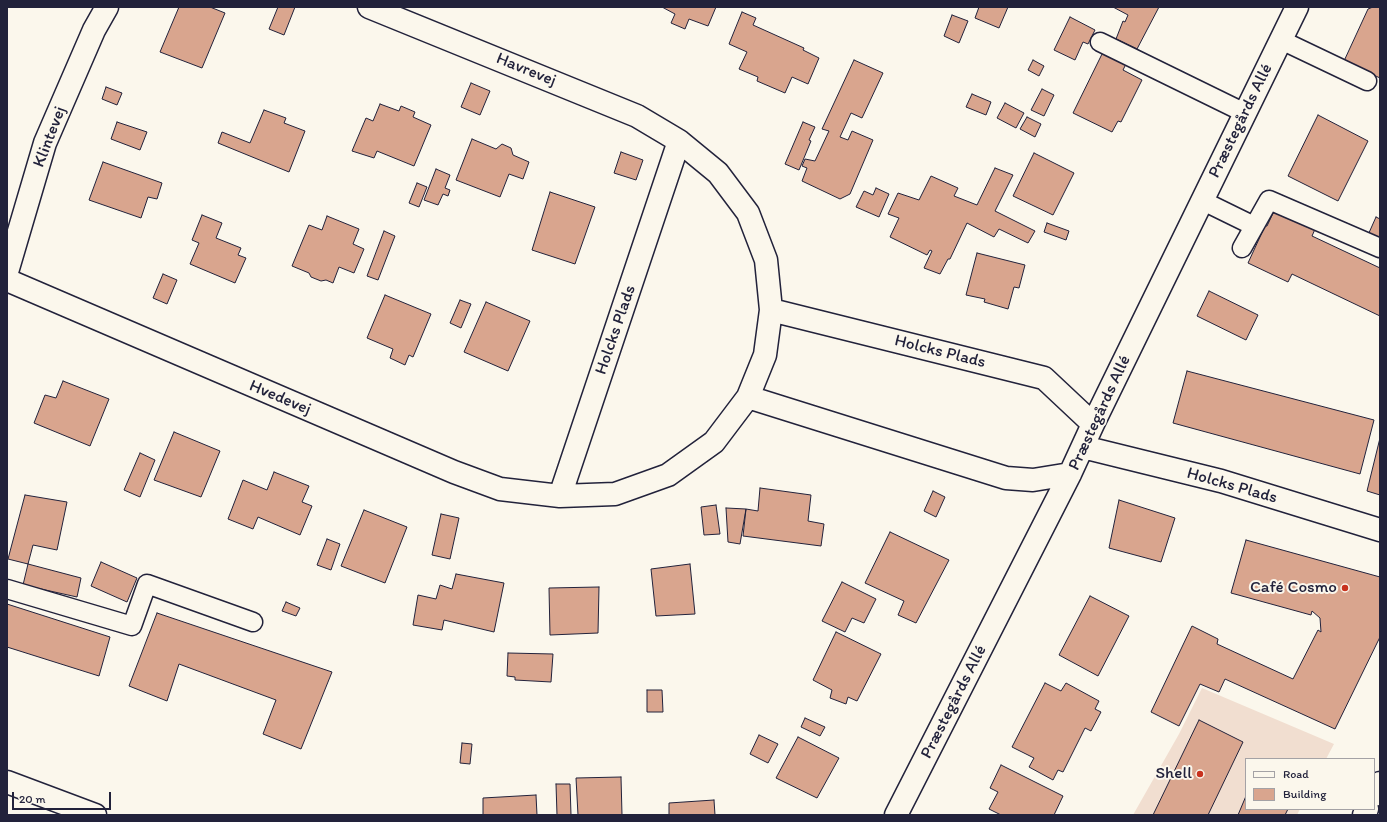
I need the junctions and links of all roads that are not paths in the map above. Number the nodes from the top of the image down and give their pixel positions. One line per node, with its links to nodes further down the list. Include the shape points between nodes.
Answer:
1 (107, 7): 13 (street, Klintevej, via 94,30 46,143)
2 (369, 7): 8 (street, Havrevej, via 638,116)
3 (1297, 7): 4 (street, Præstegårds Allé)
4 (1281, 40): 6 (lane); 7 (street, Præstegårds Allé)
5 (1100, 42): 7 (lane)
6 (1367, 81)
7 (1245, 113): 9 (street, Præstegårds Allé)
8 (679, 141): 15 (street, via 718,173 748,213 766,260); 20 (street, Holcks Plads)
9 (1203, 201): 10 (lane); 17 (street, Præstegårds Allé)
10 (1254, 226): 11 (lane); 12 (lane, via 1269,200)
11 (1242, 248)
12 (1380, 248)
13 (7, 272)
14 (7, 280): 20 (street, Hvedevej, via 454,472 500,489)
15 (771, 310): 16 (street, via 764,355); 17 (street, Holcks Plads, via 1044,378)
16 (748, 397): 19 (street, via 1006,478 1033,480); 20 (street, via 714,442 668,475 615,494)
17 (1093, 424): 18 (street, Præstegårds Allé)
18 (1083, 447): 19 (street, Præstegårds Allé); 21 (street, Holcks Plads, via 1222,481)
19 (1070, 474): 28 (street, Præstegårds Allé)
20 (560, 496)
21 (1380, 530)
22 (7, 589): 23 (lane, via 132,626 147,584)
23 (253, 622)
24 (7, 782): 27 (street)
25 (1380, 783): 26 (street)
26 (1375, 793)
27 (94, 815)
28 (896, 815)

